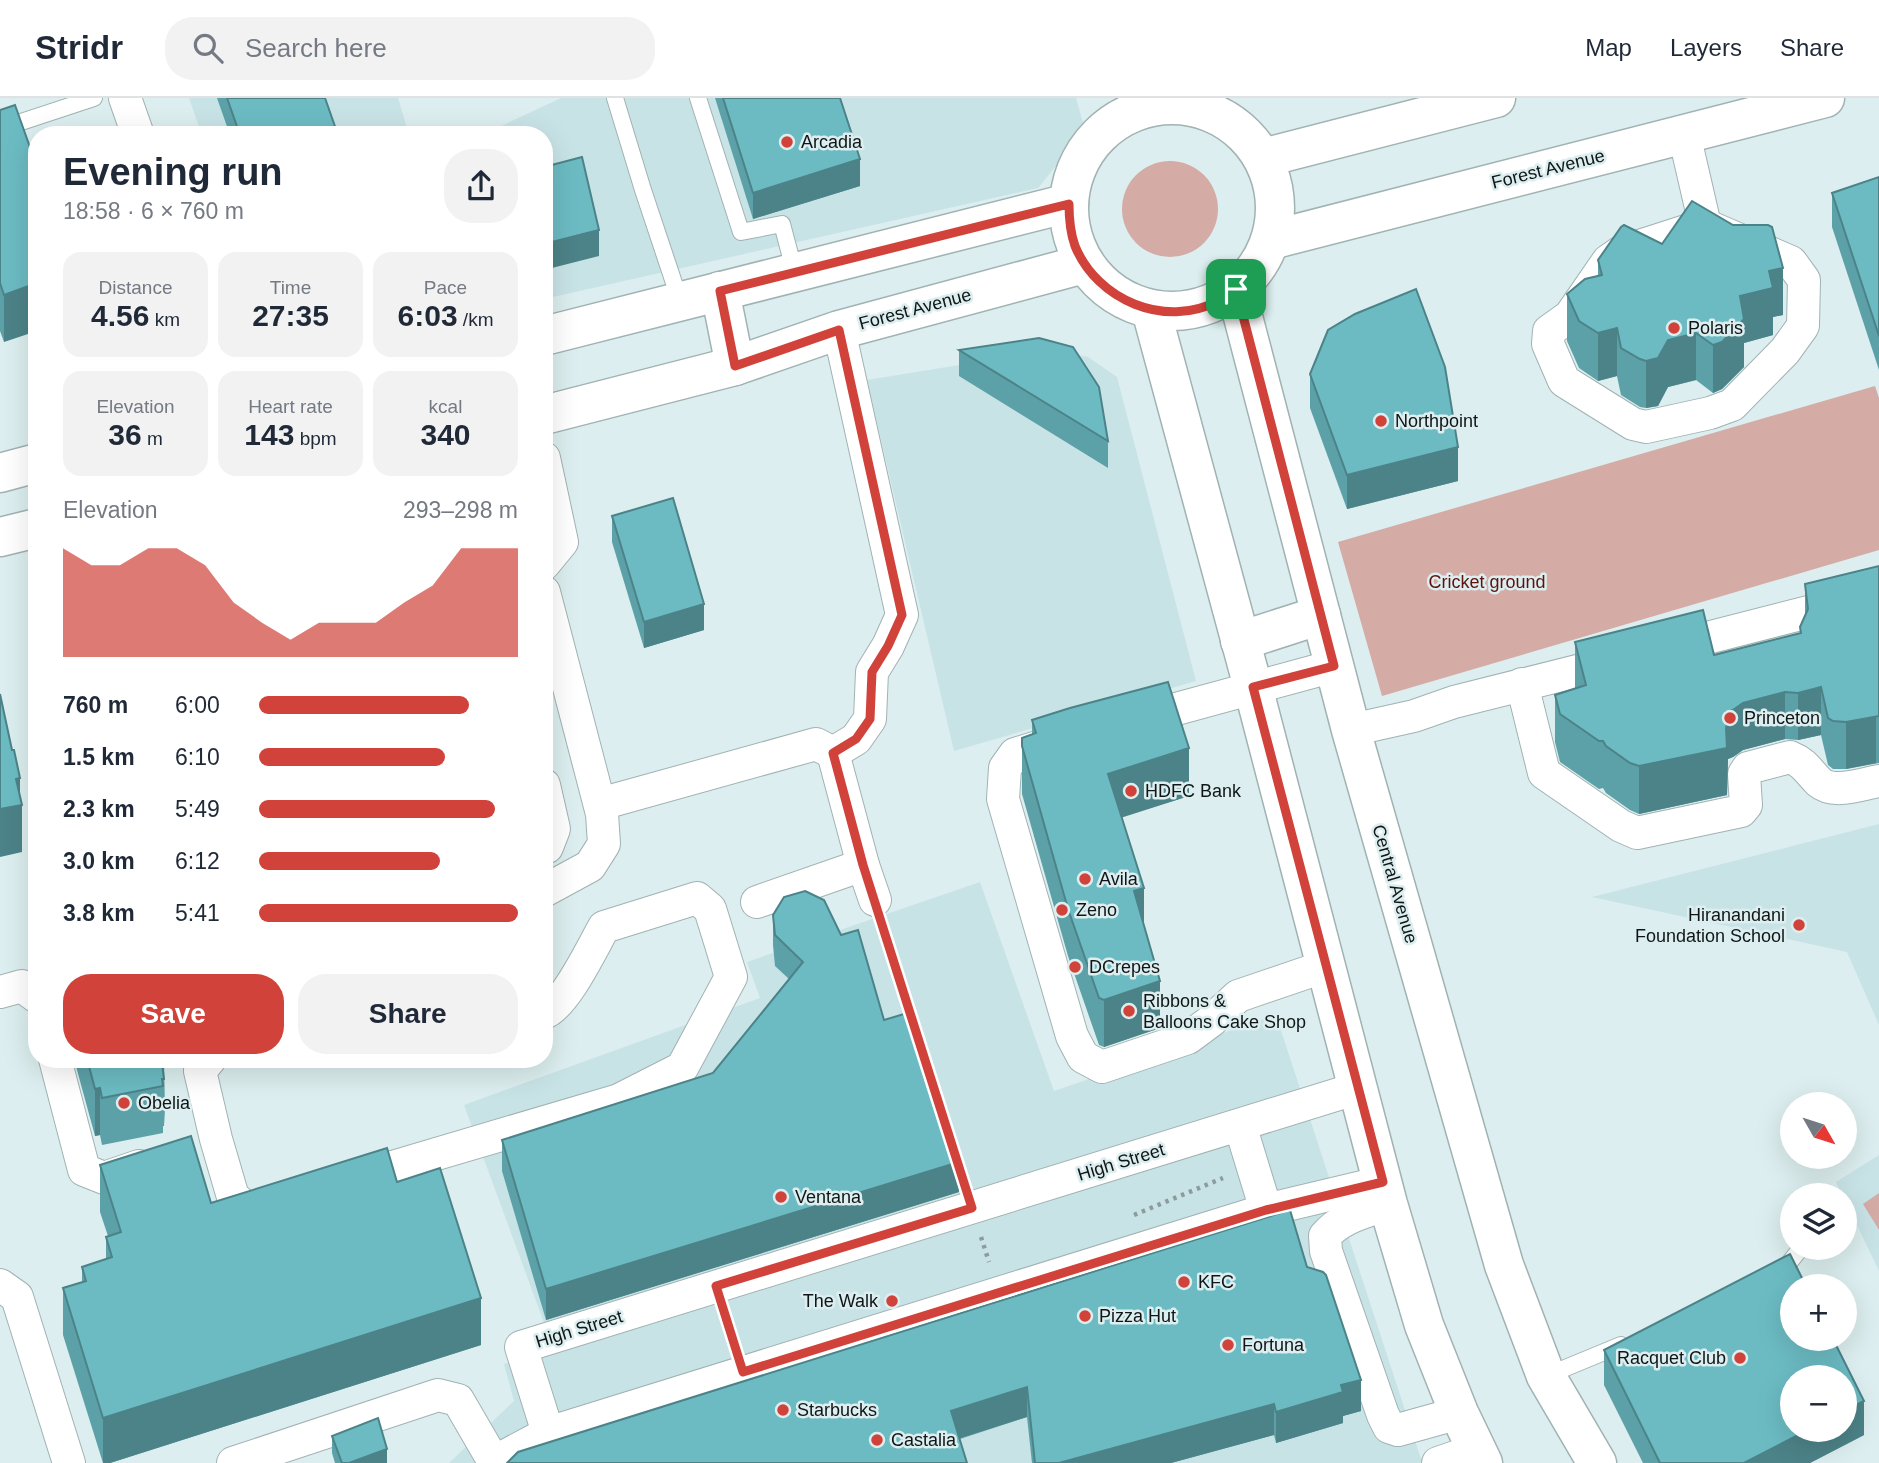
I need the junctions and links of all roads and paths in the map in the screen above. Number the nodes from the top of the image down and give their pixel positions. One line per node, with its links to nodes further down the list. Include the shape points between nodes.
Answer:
1 (94, 98): 10 (lane)
2 (125, 98): 9 (street)
3 (615, 98): 20 (lane)
4 (698, 98): 17 (lane, via 741,232 782,224)
5 (1825, 98): 11 (main road, Forest Avenue)
6 (1483, 100): 12 (main road)
7 (1204, 104): 8 (main road); 12 (main road, via 1233,124)
8 (1107, 112): 13 (main road, via 1072,181)
9 (135, 126)
10 (0, 129)
11 (1684, 134): 14 (street); 15 (main road, Forest Avenue)
12 (1263, 158): 15 (main road, via 1273,184 1276,212)
13 (1069, 204): 16 (main road, via 1075,245); 17 (main road)
14 (1705, 225): 14 (street, via 1791,262 1804,280 1803,326 1732,405 1646,427 1633,424 1564,381 1548,344 1549,331 1570,316 1608,261 1621,252)
15 (1270, 240): 18 (main road, via 1251,276)
16 (1084, 264): 21 (main road, via 1113,294); 22 (main road, Forest Avenue)
17 (795, 272): 19 (main road)
18 (1236, 289): 21 (main road, via 1196,309); 33 (main road, Central Avenue)
19 (720, 291): 20 (main road); 24 (main road)
20 (680, 301): 23 (main road)
21 (1151, 310): 35 (main road)
22 (839, 330): 24 (main road, Forest Avenue); 40 (street, via 902,615 872,672 870,719 856,739)
23 (553, 333)
24 (735, 366): 25 (main road, Forest Avenue)
25 (553, 413)
26 (28, 465): 27 (main road)
27 (0, 473)
28 (553, 500): 31 (street, via 562,542)
29 (28, 530): 30 (main road)
30 (0, 537)
31 (553, 553)
32 (1879, 594): 37 (street, via 1786,630 1720,648)
33 (1321, 615): 35 (main road); 36 (main road, Central Avenue)
34 (553, 627): 42 (street)
35 (1240, 640): 38 (main road)
36 (1334, 666): 38 (street); 39 (main road, Central Avenue)
37 (1522, 684): 39 (street); 41 (street, via 1544,773 1637,833 1741,811 1746,805 1744,774 1748,768 1790,757 1803,762 1822,784 1837,788)
38 (1253, 687): 47 (main road); 47 (street, via 1016,754 1005,768 1003,799 1072,1036 1083,1057 1102,1067 1188,1038 1237,996)
39 (1351, 730): 68 (main road, Central Avenue, via 1504,1265)
40 (833, 753): 42 (street, via 816,744); 43 (street)
41 (1879, 780)
42 (600, 804): 44 (street, via 604,844 590,866)
43 (863, 865): 45 (street); 46 (street)
44 (553, 886)
45 (875, 900): 51 (path)
46 (757, 902)
47 (1326, 966): 54 (main road)
48 (28, 990): 49 (street, via 22,986)
49 (0, 992)
50 (553, 1007): 56 (street, via 604,927 697,898 710,909 731,977 682,1068 619,1100 249,1210)
51 (915, 1028)
52 (57, 1068): 56 (street, via 85,1170 104,1178)
53 (202, 1068): 56 (street)
54 (1358, 1088): 55 (street, High Street); 58 (main road)
55 (1240, 1125): 59 (street, High Street); 60 (street)
56 (191, 1148)
57 (956, 1156): 59 (path)
58 (1386, 1193): 60 (street); 69 (main road, via 1424,1325); 69 (street, via 1325,1236 1375,1424 1398,1430)
59 (972, 1208): 64 (street, High Street); 65 (path)
60 (1266, 1210): 65 (street)
61 (1791, 1260): 63 (lane)
62 (0, 1285): 72 (street, via 17,1297)
63 (1771, 1285)
64 (716, 1286): 67 (path); 70 (street, High Street, via 521,1346)
65 (999, 1293): 67 (street)
66 (1633, 1340): 68 (lane)
67 (743, 1372): 70 (street)
68 (1546, 1376): 76 (main road, Central Avenue)
69 (1459, 1413): 71 (main road)
70 (548, 1433): 74 (street)
71 (1479, 1456): 75 (street)
72 (69, 1463)
73 (233, 1463): 74 (street, via 438,1395 458,1400)
74 (493, 1463)
75 (1438, 1463)
76 (1597, 1463)

